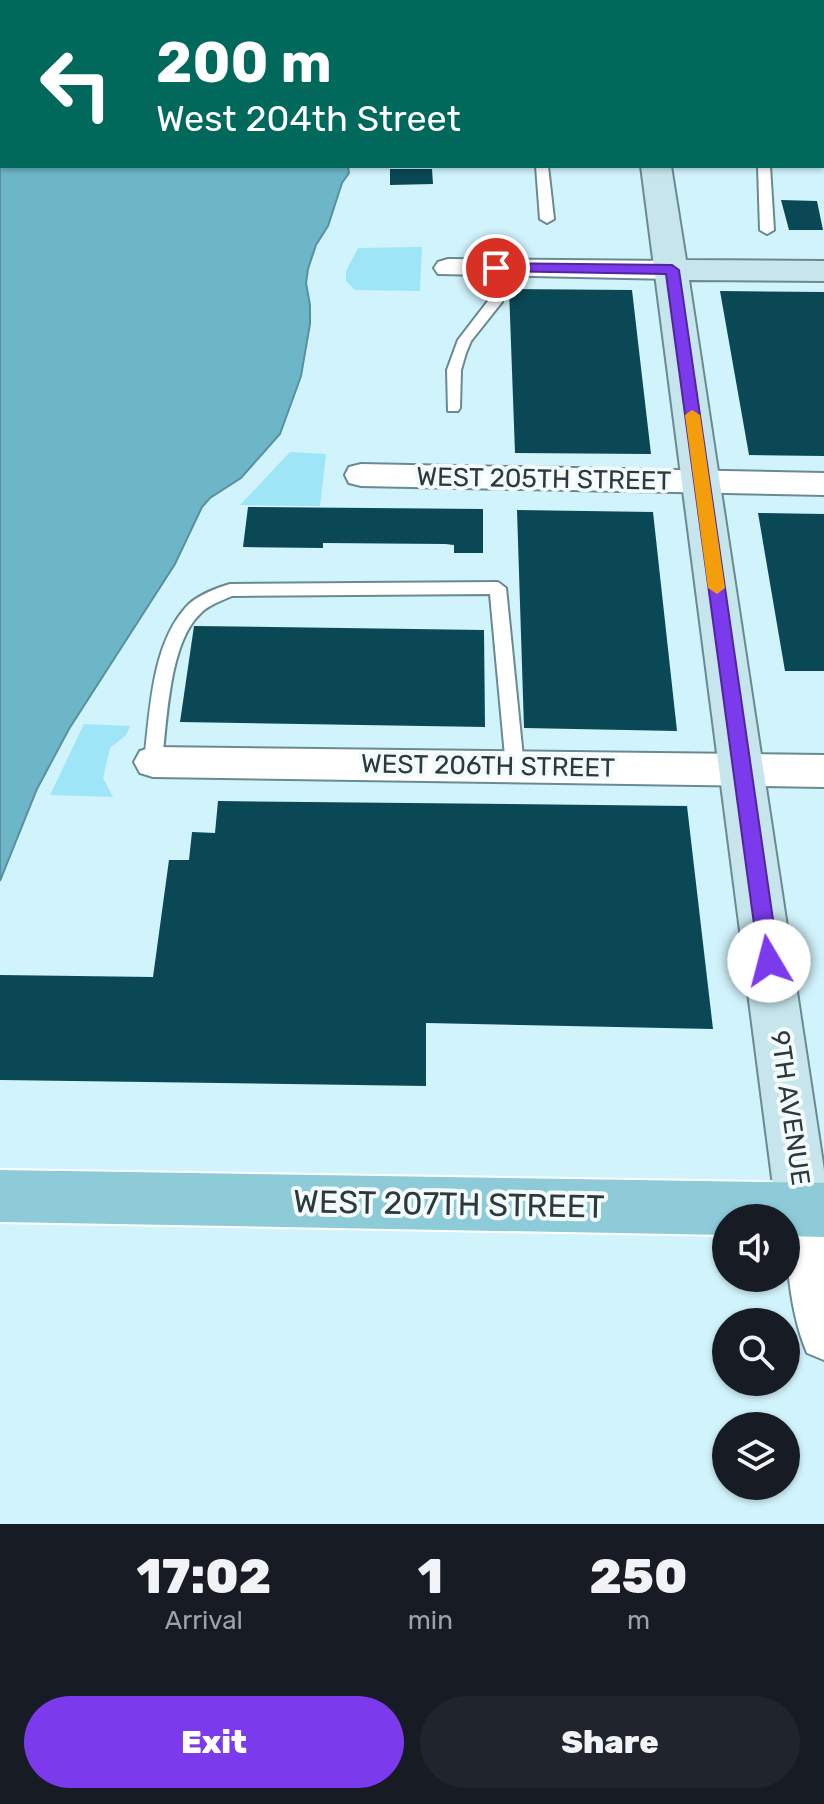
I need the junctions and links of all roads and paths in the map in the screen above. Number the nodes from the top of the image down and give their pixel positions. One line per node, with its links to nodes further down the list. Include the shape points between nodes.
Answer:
1 (542, 168): 4 (lane)
2 (656, 168): 8 (street, 9TH AVENUE)
3 (764, 168): 5 (lane)
4 (547, 219)
5 (767, 230)
6 (448, 268): 7 (street)
7 (496, 268): 8 (street); 10 (lane, via 495,302 459,353)
8 (672, 270): 9 (street); 12 (street, 9TH AVENUE)
9 (824, 271)
10 (453, 408)
11 (361, 475): 12 (street, WEST 205TH STREET)
12 (702, 483): 13 (street, WEST 205TH STREET); 16 (street, 9TH AVENUE)
13 (824, 484)
14 (153, 762): 15 (street, WEST 206TH STREET); 15 (lane, via 179,628 195,608 230,590 498,588)
15 (515, 767): 16 (street, WEST 206TH STREET)
16 (742, 770): 17 (street, WEST 206TH STREET); 19 (street, 9TH AVENUE)
17 (824, 771)
18 (0, 1196): 19 (main road, WEST 207TH STREET)
19 (814, 1210): 20 (street, 9TH AVENUE)
20 (824, 1336)

